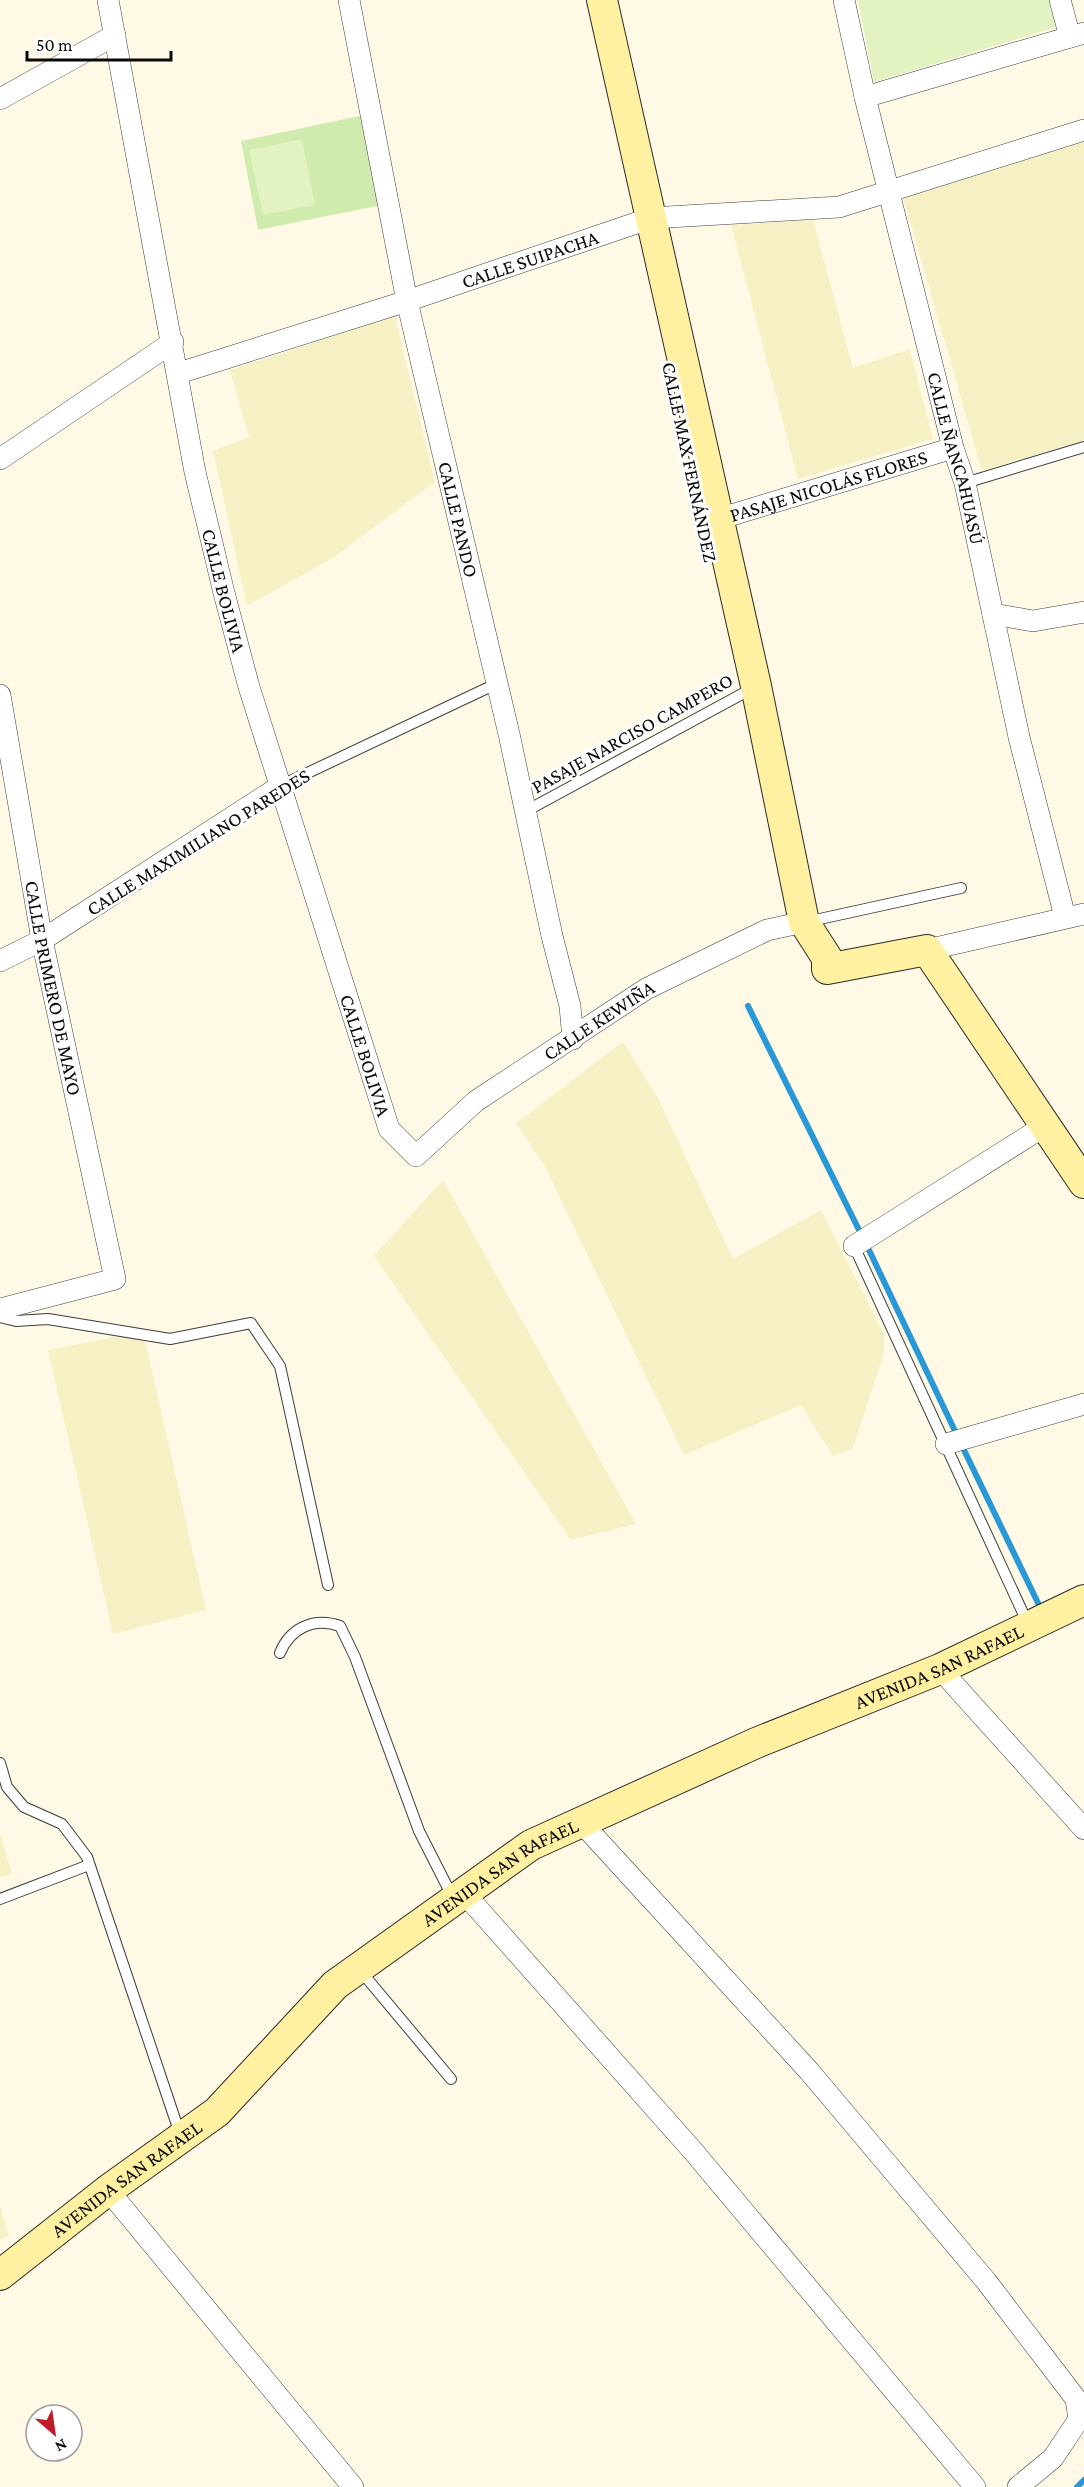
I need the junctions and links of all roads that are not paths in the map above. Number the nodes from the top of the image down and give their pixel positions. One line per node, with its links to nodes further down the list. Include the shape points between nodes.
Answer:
1 (108, 0): 7 (street, CALLE BOLIVIA)
2 (349, 0): 14 (street, CALLE PANDO)
3 (587, 0): 13 (street, CALLE MAX FERNÁNDEZ)
4 (602, 0): 13 (street, CALLE MAX FERNÁNDEZ)
5 (844, 0): 9 (street, CALLE ÑANCAHUASÚ)
6 (1060, 0): 8 (street)
7 (115, 35): 10 (street); 15 (street, CALLE BOLIVIA)
8 (1077, 35): 9 (street)
9 (865, 97): 12 (street, CALLE ÑANCAHUASÚ)
10 (0, 99)
11 (1084, 130): 12 (street, CALLE SUIPACHA)
12 (889, 192): 13 (street, CALLE SUIPACHA, via 839,207); 18 (street, CALLE ÑANCAHUASÚ)
13 (644, 221): 14 (street, CALLE SUIPACHA); 21 (street, CALLE MAX FERNÁNDEZ)
14 (407, 301): 16 (street, CALLE SUIPACHA); 24 (street, CALLE PANDO)
15 (173, 342): 16 (street, CALLE BOLIVIA); 19 (street)
16 (179, 373): 27 (street, CALLE BOLIVIA, via 195,472 224,593 249,687)
17 (1084, 447): 20 (lane)
18 (953, 448): 20 (street, CALLE ÑANCAHUASÚ); 21 (street, PASAJE NICOLÁS FLORES)
19 (0, 459)
20 (965, 483): 23 (street, CALLE ÑANCAHUASÚ)
21 (712, 521): 25 (street, CALLE MAX FERNÁNDEZ)
22 (1084, 612): 23 (street, via 1033,621)
23 (993, 614): 30 (street, CALLE ÑANCAHUASÚ, via 1019,737)
24 (498, 683): 27 (lane, CALLE MAXIMILIANO PAREDES); 28 (street, CALLE PANDO)
25 (747, 690): 28 (lane, PASAJE NARCISO CAMPERO); 31 (street, CALLE MAX FERNÁNDEZ)
26 (0, 696): 32 (street, CALLE PRIMERO DE MAYO)
27 (282, 785): 32 (street, CALLE MAXIMILIANO PAREDES); 37 (street, CALLE BOLIVIA, via 390,1129)
28 (526, 811): 35 (street, CALLE PANDO, via 570,1006)
29 (961, 888): 31 (lane)
30 (1074, 916): 33 (street)
31 (796, 924): 33 (street, via 827,958 827,969); 35 (street, CALLE KEWIÑA, via 767,930 646,989)
32 (42, 940): 34 (street, CALLE MAXIMILIANO PAREDES); 40 (street, CALLE PRIMERO DE MAYO, via 115,1279)
33 (927, 950): 36 (street)
34 (0, 962)
35 (573, 1039): 37 (street, CALLE KEWIÑA, via 476,1101)
36 (1046, 1125): 38 (street); 39 (street)
37 (416, 1156)
38 (1084, 1183)
39 (854, 1246): 43 (lane)
40 (0, 1309)
41 (0, 1317): 44 (lane, via 16,1321 48,1318 170,1339 251,1323 280,1366)
42 (1084, 1404): 43 (street)
43 (946, 1444): 46 (lane)
44 (328, 1585)
45 (1084, 1600): 46 (street, AVENIDA SAN RAFAEL)
46 (1029, 1627): 48 (street, AVENIDA SAN RAFAEL)
47 (280, 1653): 53 (lane, via 287,1636 298,1630 314,1624 340,1626 419,1831 438,1874)
48 (940, 1669): 50 (street, AVENIDA SAN RAFAEL, via 756,1743); 51 (street)
49 (0, 1763): 52 (lane, via 7,1787 24,1807 62,1824)
50 (580, 1821): 53 (street, AVENIDA SAN RAFAEL, via 531,1845); 62 (street, via 809,2071 986,2281 1076,2399 1079,2419 1053,2458)
51 (1084, 1829)
52 (89, 1865): 54 (lane); 57 (lane)
53 (460, 1898): 55 (street, AVENIDA SAN RAFAEL); 61 (street, via 693,2151)
54 (0, 1899)
55 (358, 1969): 56 (lane); 57 (street, AVENIDA SAN RAFAEL, via 335,1985 217,2112)
56 (451, 2079)
57 (181, 2137): 58 (street, AVENIDA SAN RAFAEL)
58 (108, 2190): 59 (street, AVENIDA SAN RAFAEL); 60 (street)
59 (0, 2275)
60 (353, 2487)
61 (975, 2487)
62 (1018, 2487)

